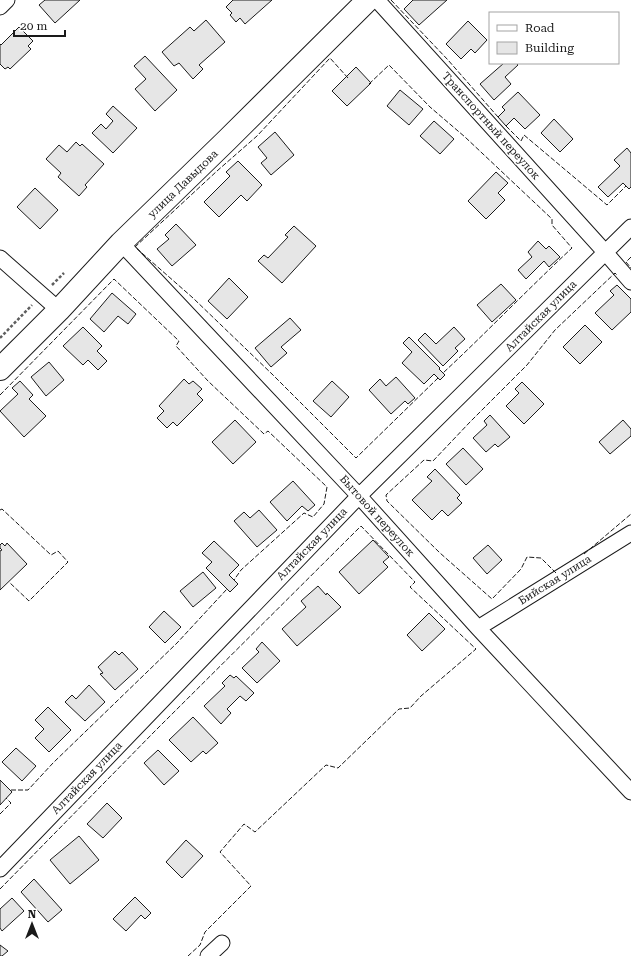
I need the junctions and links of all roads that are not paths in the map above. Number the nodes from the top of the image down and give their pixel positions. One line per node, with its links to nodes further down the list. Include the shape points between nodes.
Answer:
1 (7, 0): 4 (street)
2 (368, 0): 6 (main road, улица Давыдова)
3 (377, 0): 7 (street, Транспортный переулок)
4 (0, 7)
5 (631, 227): 7 (street, Алтайская улица)
6 (121, 243): 10 (main road, улица Давыдова); 12 (street, Бытовой переулок)
7 (605, 252): 9 (street, Транспортный переулок); 12 (street, Алтайская улица)
8 (0, 258): 10 (street)
9 (631, 282)
10 (59, 310): 11 (main road, улица Давыдова)
11 (0, 369)
12 (359, 496): 14 (street, Бытовой переулок); 16 (street, Алтайская улица)
13 (631, 533): 14 (street, Бийская улица)
14 (478, 628): 15 (street, Бытовой переулок)
15 (631, 792)
16 (0, 869)
17 (222, 943): 18 (street)
18 (208, 956)

